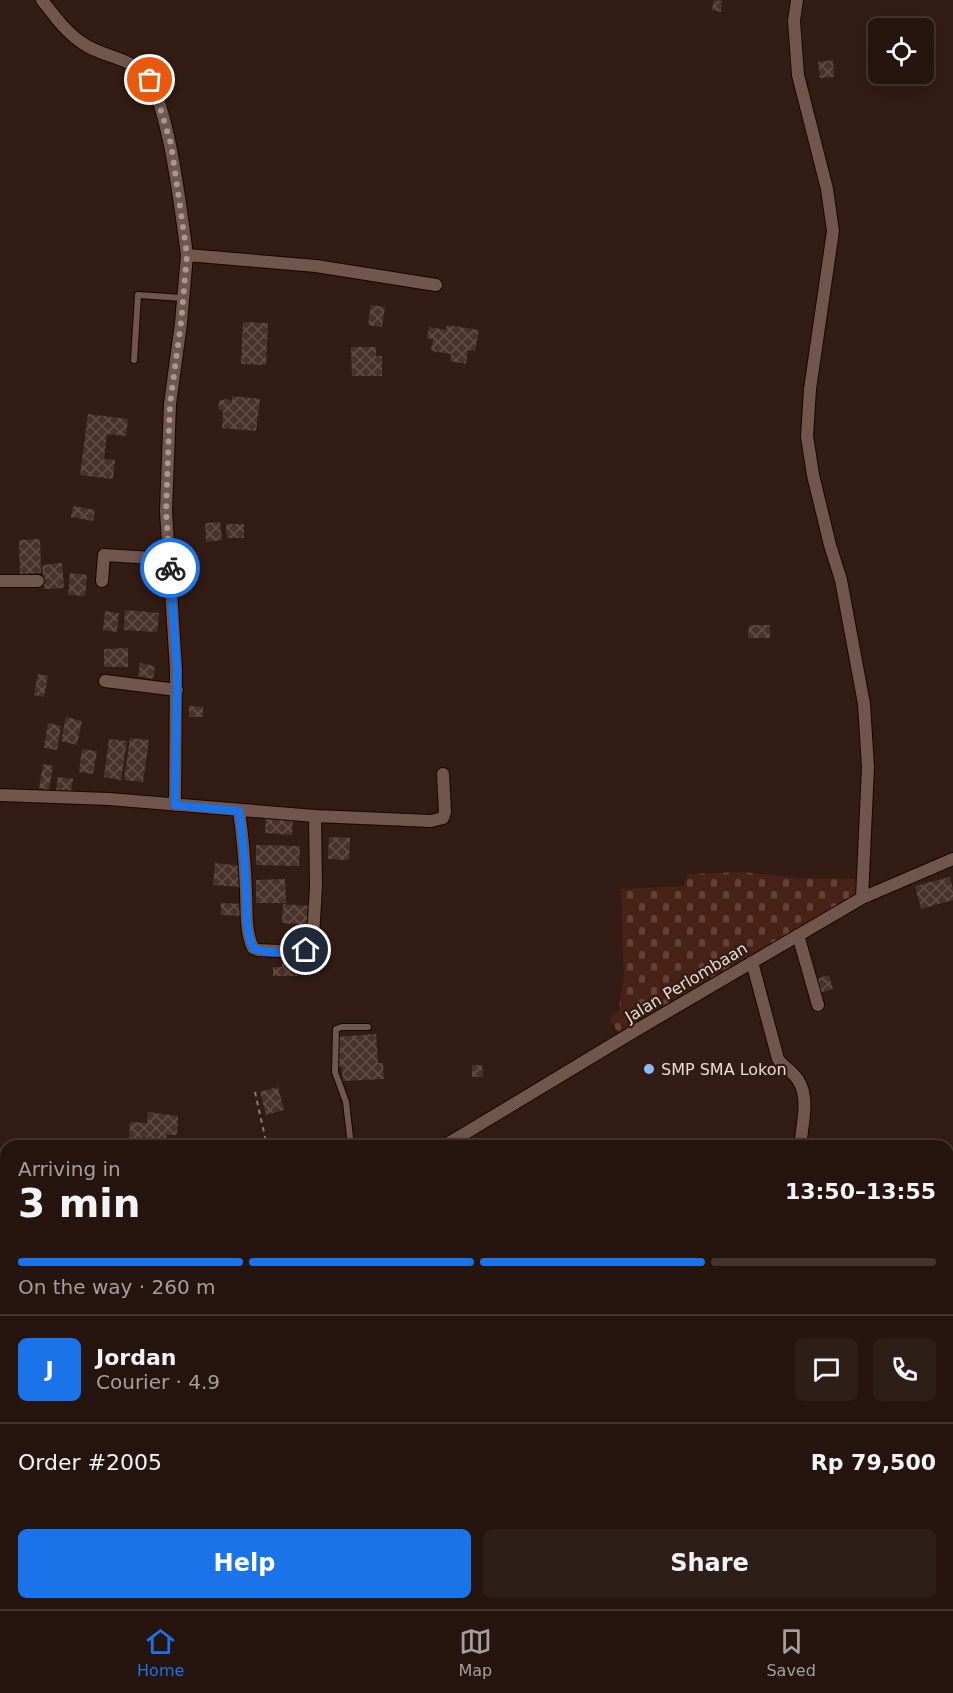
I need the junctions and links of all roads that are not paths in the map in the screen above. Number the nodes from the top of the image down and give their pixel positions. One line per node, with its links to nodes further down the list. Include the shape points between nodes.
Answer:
1 (42, 0): 3 (street, via 70,33 87,46 133,65 150,80 171,144)
2 (797, 0): 19 (street, via 794,21 798,75 827,189 833,231 807,436 841,580 864,704 868,767)
3 (187, 255): 4 (street, via 316,266); 5 (street)
4 (436, 285)
5 (183, 298): 6 (lane, via 138,295); 7 (street, via 170,404 166,511)
6 (134, 360)
7 (169, 559): 10 (street, via 104,555); 12 (street)
8 (38, 580): 9 (street)
9 (0, 581)
10 (102, 581)
11 (105, 681): 12 (street)
12 (177, 690): 15 (street)
13 (443, 774): 17 (street, via 445,812 437,820)
14 (0, 795): 15 (street)
15 (175, 805): 16 (street)
16 (239, 811): 17 (street); 17 (street, via 249,940 258,950 300,952 311,946 316,886)
17 (315, 816)
18 (953, 859): 19 (street, Jalan Perlombaan)
19 (862, 898): 20 (street, Jalan Perlombaan)
20 (798, 935): 21 (street, Jalan Perlombaan); 22 (street)
21 (752, 962): 25 (street, Jalan Perlombaan); 26 (street, via 778,1059 799,1080 804,1097)
22 (818, 1005)
23 (368, 1028): 24 (lane, via 342,1026 335,1035 335,1072 346,1102)
24 (350, 1140)
25 (454, 1140)
26 (800, 1140)

